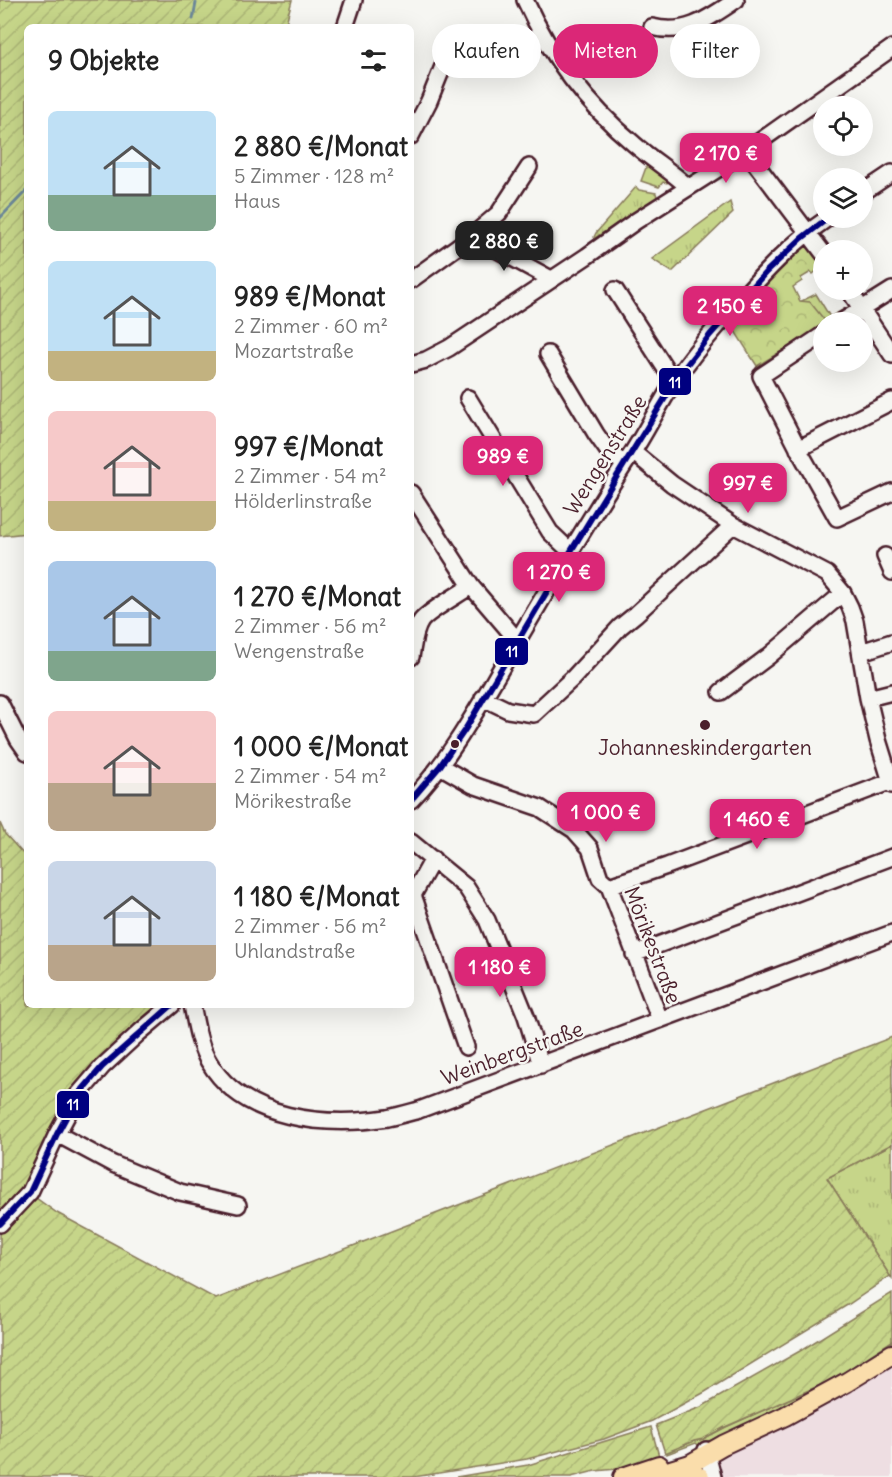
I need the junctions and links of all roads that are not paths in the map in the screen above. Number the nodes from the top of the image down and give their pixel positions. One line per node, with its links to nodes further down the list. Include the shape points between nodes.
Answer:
1 (354, 0): 4 (street)
2 (525, 0): 13 (street, via 553,52 597,110)
3 (736, 0): 5 (street, via 692,26)
4 (346, 24)
5 (658, 29)
6 (892, 48): 9 (street)
7 (438, 78): 8 (street)
8 (414, 130)
9 (746, 151): 13 (street); 15 (street)
10 (529, 167): 16 (street, via 499,213)
11 (892, 173): 12 (street)
12 (873, 186)
13 (688, 187): 19 (street)
14 (814, 228): 15 (street, Wengenstraße)
15 (808, 232): 17 (street); 29 (street, Wengenstraße, via 774,262)
16 (472, 236): 18 (street); 19 (street)
17 (814, 240)
18 (414, 278)
19 (551, 279): 28 (street, via 449,348)
20 (615, 290): 29 (street)
21 (892, 290): 23 (street)
22 (856, 300): 23 (street)
23 (862, 309): 24 (street); 27 (street)
24 (857, 312)
25 (813, 341): 32 (street, via 761,375)
26 (548, 354): 33 (street, via 608,451)
27 (892, 355)
28 (414, 363)
29 (674, 382): 33 (street, Wengenstraße)
30 (468, 398): 37 (street, via 550,532)
31 (892, 401): 32 (street)
32 (798, 449): 34 (street, via 837,518)
33 (628, 458): 36 (street); 37 (street, Wengenstraße)
34 (892, 492)
35 (414, 498): 40 (street)
36 (733, 525): 41 (street, via 827,574); 48 (street, via 620,627 534,714 508,710)
37 (570, 551): 43 (street, Wengenstraße)
38 (885, 556): 39 (street)
39 (892, 572)
40 (471, 586): 42 (street, via 421,621); 43 (street)
41 (843, 593): 45 (street, via 853,614); 46 (street)
42 (414, 640)
43 (518, 640): 48 (street, Wengenstraße)
44 (892, 642): 45 (street)
45 (861, 652): 49 (street)
46 (721, 692)
47 (892, 692): 49 (street)
48 (483, 698): 53 (street, Wengenstraße)
49 (868, 698): 51 (street)
50 (0, 703): 52 (street)
51 (885, 738): 54 (street)
52 (24, 748)
53 (440, 766): 55 (street, Wengenstraße); 59 (street, Mörikestraße, via 473,784 540,808 574,830 590,848 600,878)
54 (892, 783): 59 (street)
55 (414, 796)
56 (414, 845): 58 (street)
57 (892, 856): 63 (street)
58 (433, 859): 60 (street); 68 (street, via 466,887 488,920)
59 (609, 886): 63 (street, Mörikestraße)
60 (414, 893)
61 (414, 898): 67 (street)
62 (892, 933): 66 (street, Weinbergstraße)
63 (634, 954): 66 (street, Mörikestraße)
64 (168, 1008): 69 (street, via 102,1067 78,1095)
65 (193, 1008): 68 (street, Weinbergstraße, via 208,1061 225,1084 249,1102 276,1113 311,1119 387,1118)
66 (660, 1020): 68 (street, Weinbergstraße)
67 (466, 1047)
68 (541, 1065)
69 (57, 1134): 70 (street, via 180,1192); 71 (street, via 30,1192)
70 (238, 1205)
71 (0, 1224)
72 (892, 1354): 73 (main road)
73 (705, 1459): 74 (main road, via 687,1454); 75 (main road); 76 (main road, via 689,1474); 77 (street)
74 (623, 1477)
75 (647, 1477)
76 (660, 1477)
77 (713, 1477)

